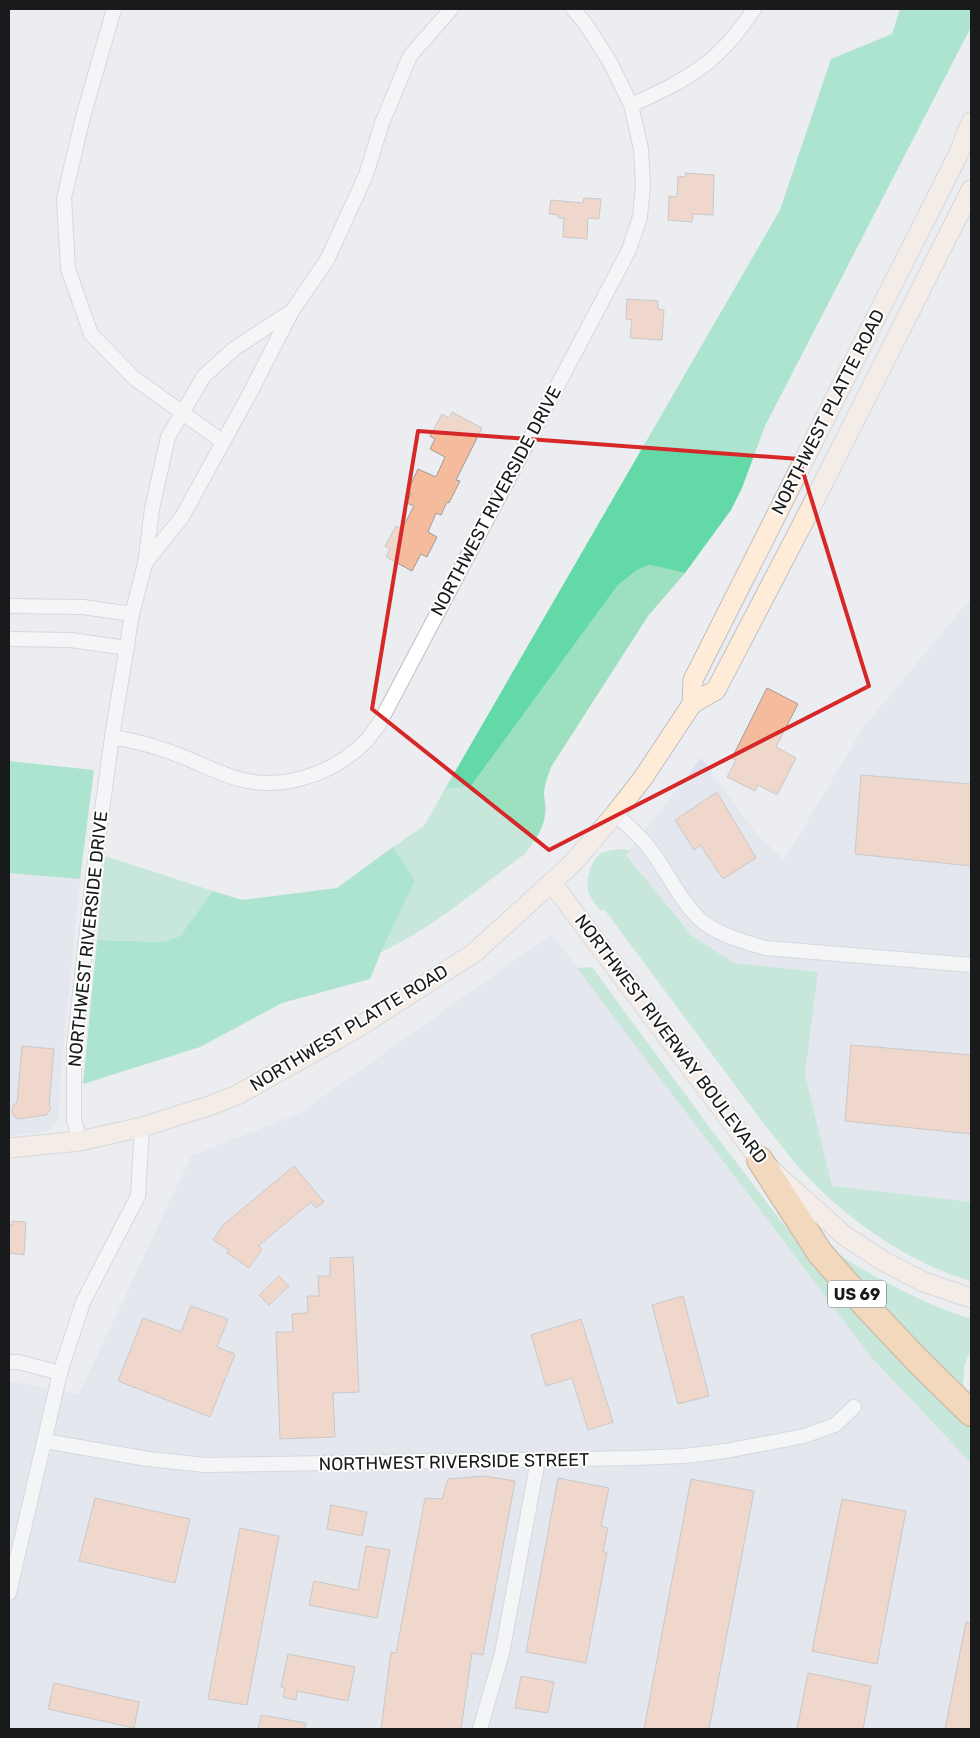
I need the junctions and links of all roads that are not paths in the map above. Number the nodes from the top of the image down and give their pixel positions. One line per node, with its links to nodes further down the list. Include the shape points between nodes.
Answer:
1 (114, 9): 9 (street, via 64,198 68,269 91,334 134,378)
2 (451, 9): 8 (street, via 410,56 382,123 366,175 327,260)
3 (573, 9): 5 (street, NORTHWEST RIVERSIDE DRIVE, via 610,62)
4 (754, 9): 5 (street, via 709,63 684,80)
5 (631, 105): 17 (street, NORTHWEST RIVERSIDE DRIVE, via 641,149 643,185 640,217 629,250 383,715 366,741 332,766 308,777 259,783 238,779 141,742)
6 (971, 122): 16 (main road, NORTHWEST PLATTE ROAD, via 958,156 693,680)
7 (971, 190): 16 (main road, NORTHWEST PLATTE ROAD, via 716,690)
8 (292, 311): 9 (street, NORTHWEST RIVERSIDE DRIVE, via 234,348 204,376); 10 (street)
9 (182, 413): 10 (street); 11 (street, NORTHWEST RIVERSIDE DRIVE, via 168,437 152,509)
10 (223, 442): 11 (street, via 182,517)
11 (145, 564): 13 (street, NORTHWEST RIVERSIDE DRIVE)
12 (9, 606): 13 (street, via 83,607)
13 (132, 614): 15 (street, NORTHWEST RIVERSIDE DRIVE)
14 (9, 639): 15 (street, via 71,640)
15 (127, 648): 17 (street, NORTHWEST RIVERSIDE DRIVE)
16 (692, 704): 18 (main road, NORTHWEST PLATTE ROAD)
17 (112, 738): 22 (street, NORTHWEST RIVERSIDE DRIVE, via 74,1047 74,1120)
18 (615, 814): 19 (main road, NORTHWEST PLATTE ROAD); 20 (street, via 652,851 679,894 701,920 721,934 766,948)
19 (552, 883): 21 (main road, NORTHWEST PLATTE ROAD, via 474,953 357,1028 237,1095); 24 (main road, NORTHWEST RIVERWAY BOULEVARD / US 69)
20 (971, 965)
21 (142, 1127): 22 (main road, NORTHWEST PLATTE ROAD); 27 (street, via 138,1196 83,1302)
22 (80, 1141): 23 (main road, NORTHWEST PLATTE ROAD)
23 (9, 1148)
24 (760, 1160): 25 (main road, NORTHWEST RIVERWAY BOULEVARD / US 69, via 845,1236 883,1261 924,1282); 29 (highway, US 69, via 820,1252 887,1328)
25 (971, 1298)
26 (9, 1362): 27 (street)
27 (60, 1373): 30 (street)
28 (854, 1407): 31 (street, NORTHWEST RIVERSIDE STREET, via 835,1425 804,1436 726,1451 674,1456)
29 (971, 1413)
30 (44, 1440): 31 (street, NORTHWEST RIVERSIDE STREET, via 148,1459 205,1465); 32 (street)
31 (538, 1460): 33 (street, via 502,1653)
32 (9, 1593)
33 (480, 1729)

